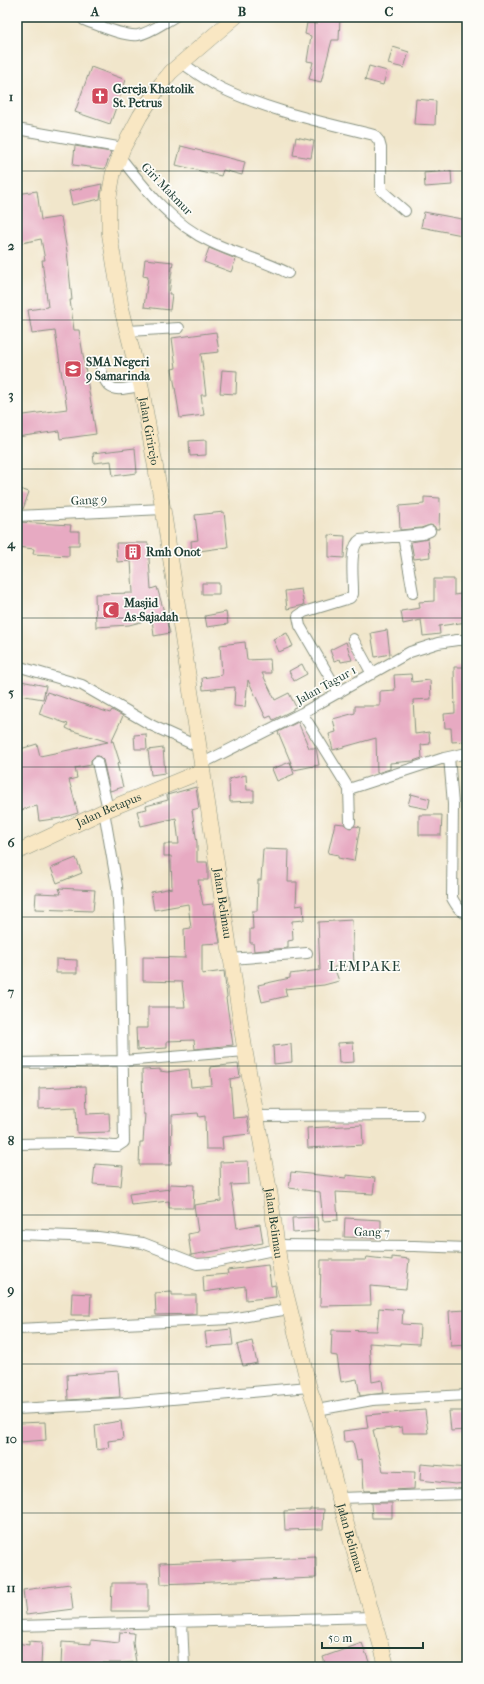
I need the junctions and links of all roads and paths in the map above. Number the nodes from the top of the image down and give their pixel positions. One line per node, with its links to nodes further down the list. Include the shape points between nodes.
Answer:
1 (174, 17): 3 (street, via 138,35 123,33)
2 (235, 17): 4 (street, Jalan Girirejo)
3 (84, 20)
4 (182, 62): 6 (street, Jalan Girirejo, via 161,84 140,116); 7 (street, via 221,88 277,110 374,135 381,148 381,190)
5 (17, 129): 6 (street)
6 (122, 153): 8 (street, Giri Makmur, via 162,206 190,231); 10 (street, Jalan Girirejo, via 113,174 109,197 109,223 121,306)
7 (405, 211)
8 (288, 273)
9 (179, 328): 10 (street)
10 (128, 332): 12 (street, Jalan Girirejo)
11 (101, 370): 12 (street, via 104,382 115,389)
12 (141, 386): 13 (street, Jalan Girirejo)
13 (163, 509): 14 (street, Gang 9); 24 (street, Jalan Girirejo)
14 (17, 516)
15 (430, 531): 16 (street)
16 (403, 536): 17 (street); 22 (street, via 357,542 353,549 353,594 350,598 298,616 300,626)
17 (413, 593)
18 (353, 639): 21 (street)
19 (467, 640): 21 (street, Jalan Tagur 1, via 438,643 410,652)
20 (17, 666): 24 (street, via 82,685 153,726)
21 (372, 674): 22 (street, Jalan Tagur 1)
22 (339, 693): 23 (street, Jalan Tagur 1)
23 (302, 713): 28 (street, Jalan Tagur 1); 29 (street)
24 (199, 747): 28 (street, Jalan Girirejo)
25 (467, 753): 26 (street)
26 (449, 757): 29 (street); 33 (street, via 453,804 452,898 457,907)
27 (97, 762): 30 (street)
28 (202, 767): 30 (street, Jalan Betapus); 35 (street, Jalan Belimau)
29 (349, 789): 31 (street)
30 (106, 810): 32 (street, Jalan Betapus); 37 (street, via 117,886)
31 (350, 822)
32 (17, 852)
33 (467, 914)
34 (307, 953): 35 (street)
35 (231, 959): 36 (street, Jalan Belimau)
36 (245, 1051): 37 (street); 40 (street, Jalan Belimau)
37 (123, 1061): 38 (street); 41 (street, via 124,1142 114,1146 78,1143)
38 (17, 1063)
39 (418, 1115): 40 (street)
40 (256, 1116): 43 (street, Jalan Belimau)
41 (17, 1144)
42 (17, 1234): 43 (street, Gang 7, via 98,1237 143,1243 197,1264)
43 (277, 1247): 44 (street, Gang 7); 45 (street, Jalan Belimau)
44 (467, 1248)
45 (289, 1309): 46 (street, via 230,1319); 47 (street, Jalan Belimau)
46 (17, 1329)
47 (309, 1388): 49 (street); 50 (street, Jalan Belimau)
48 (467, 1395): 50 (street, via 372,1400)
49 (17, 1409)
50 (317, 1410): 52 (street, Jalan Belimau)
51 (467, 1494): 52 (street)
52 (339, 1498): 53 (street, Jalan Belimau)
53 (374, 1616): 54 (street); 57 (street, Jalan Belimau)
54 (182, 1622): 55 (street); 56 (street)
55 (17, 1626)
56 (184, 1667)
57 (387, 1667)

